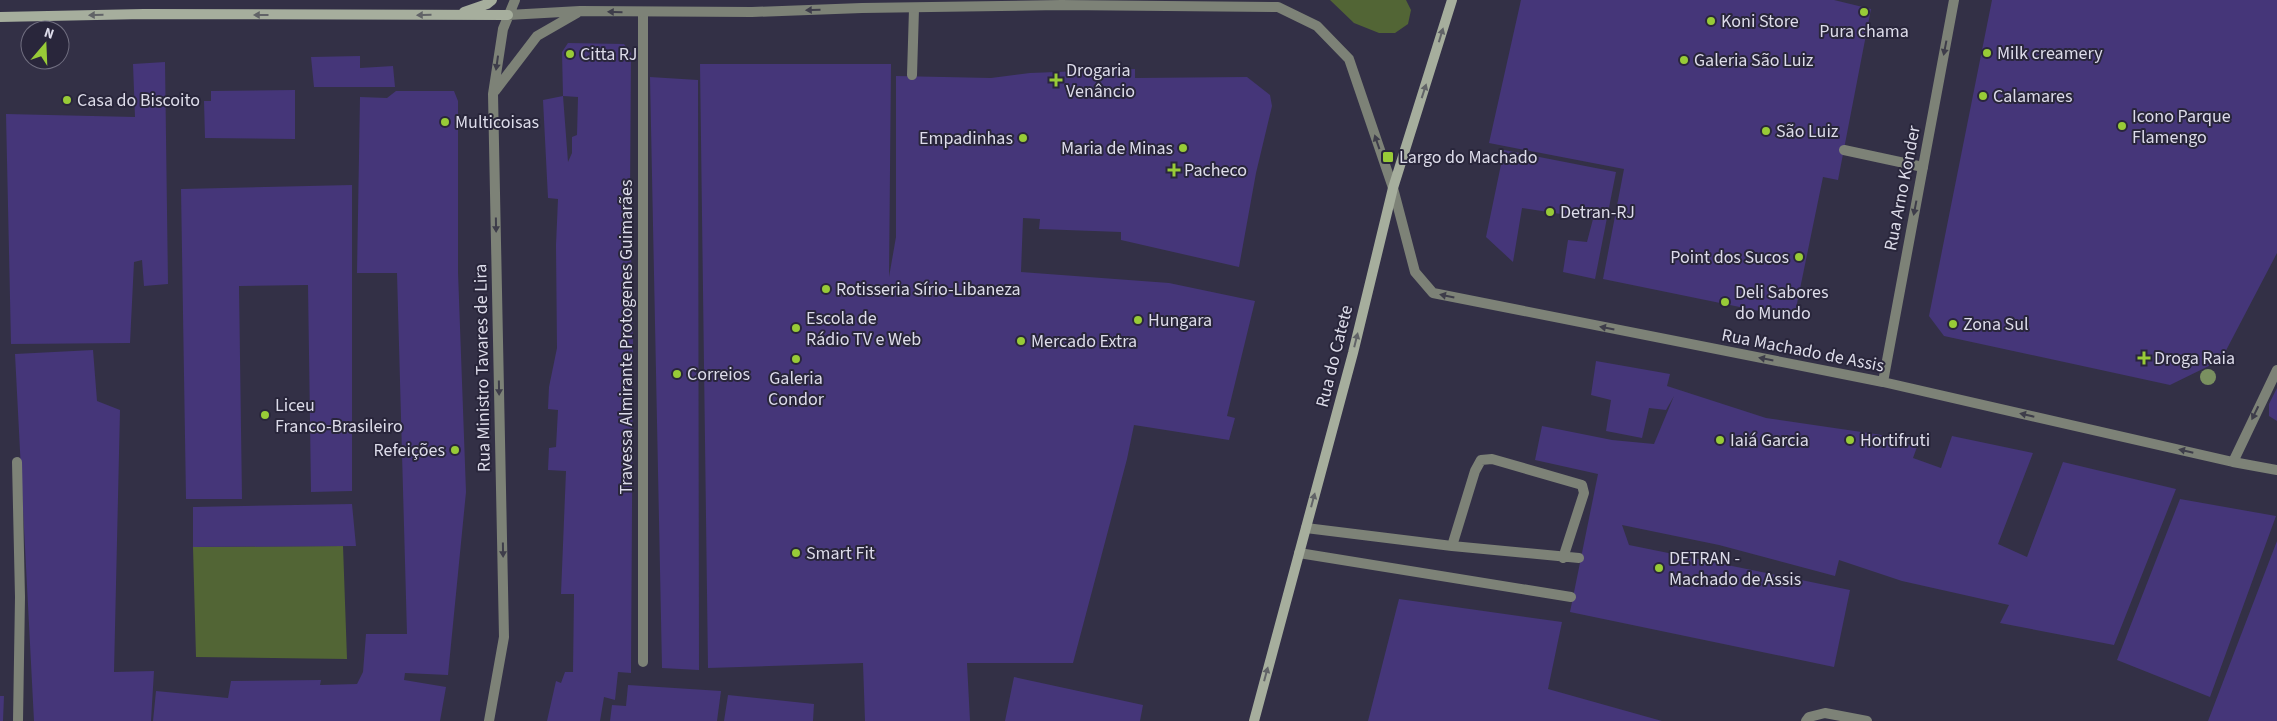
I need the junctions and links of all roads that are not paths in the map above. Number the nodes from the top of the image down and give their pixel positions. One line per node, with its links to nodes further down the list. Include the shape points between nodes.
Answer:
1 (492, 0): 8 (main road)
2 (515, 0): 9 (street)
3 (1452, 0): 15 (main road, Rua do Catete, one-way to 3)
4 (1954, 0): 14 (street, Rua Arno Konder, one-way to 14)
5 (914, 9): 7 (street, one-way to 7); 11 (street); 15 (street, one-way to 5, via 1349,59 1317,26 1278,8 1061,5)
6 (580, 11): 7 (street, one-way to 6); 9 (street); 12 (street, via 537,36)
7 (642, 12): 27 (street, Travessa Almirante Protogenes Guimarães)
8 (456, 15): 9 (main road); 10 (main road, one-way to 10)
9 (508, 16): 12 (street, Rua Ministro Tavares de Lira, one-way to 12, via 499,46)
10 (0, 17)
11 (912, 75)
12 (493, 94): 29 (street, Rua Ministro Tavares de Lira, one-way to 29, via 504,637)
13 (1844, 150): 14 (street)
14 (1923, 167): 17 (street, Rua Arno Konder, one-way to 17)
15 (1393, 188): 17 (street, Rua Machado de Assis, one-way to 15, via 1433,293 1415,272); 21 (main road, Rua do Catete, one-way to 15)
16 (2277, 370): 19 (street, one-way to 19)
17 (1883, 382): 19 (street, Rua Machado de Assis, one-way to 17)
18 (17, 462): 28 (street)
19 (2233, 462): 20 (street, Rua Machado de Assis)
20 (2277, 470)
21 (1306, 528): 22 (street); 23 (main road, Rua do Catete)
22 (1452, 546): 24 (street); 24 (street, via 1475,471 1481,460 1492,459 1582,485 1584,493)
23 (1299, 553): 26 (street); 30 (main road, Rua do Catete, one-way to 23)
24 (1564, 558): 25 (street)
25 (1579, 558)
26 (1571, 597)
27 (642, 662)
28 (18, 721)
29 (489, 721)
30 (1254, 721)
31 (1806, 721): 32 (street, via 1809,717 1825,713)
32 (1867, 721)

